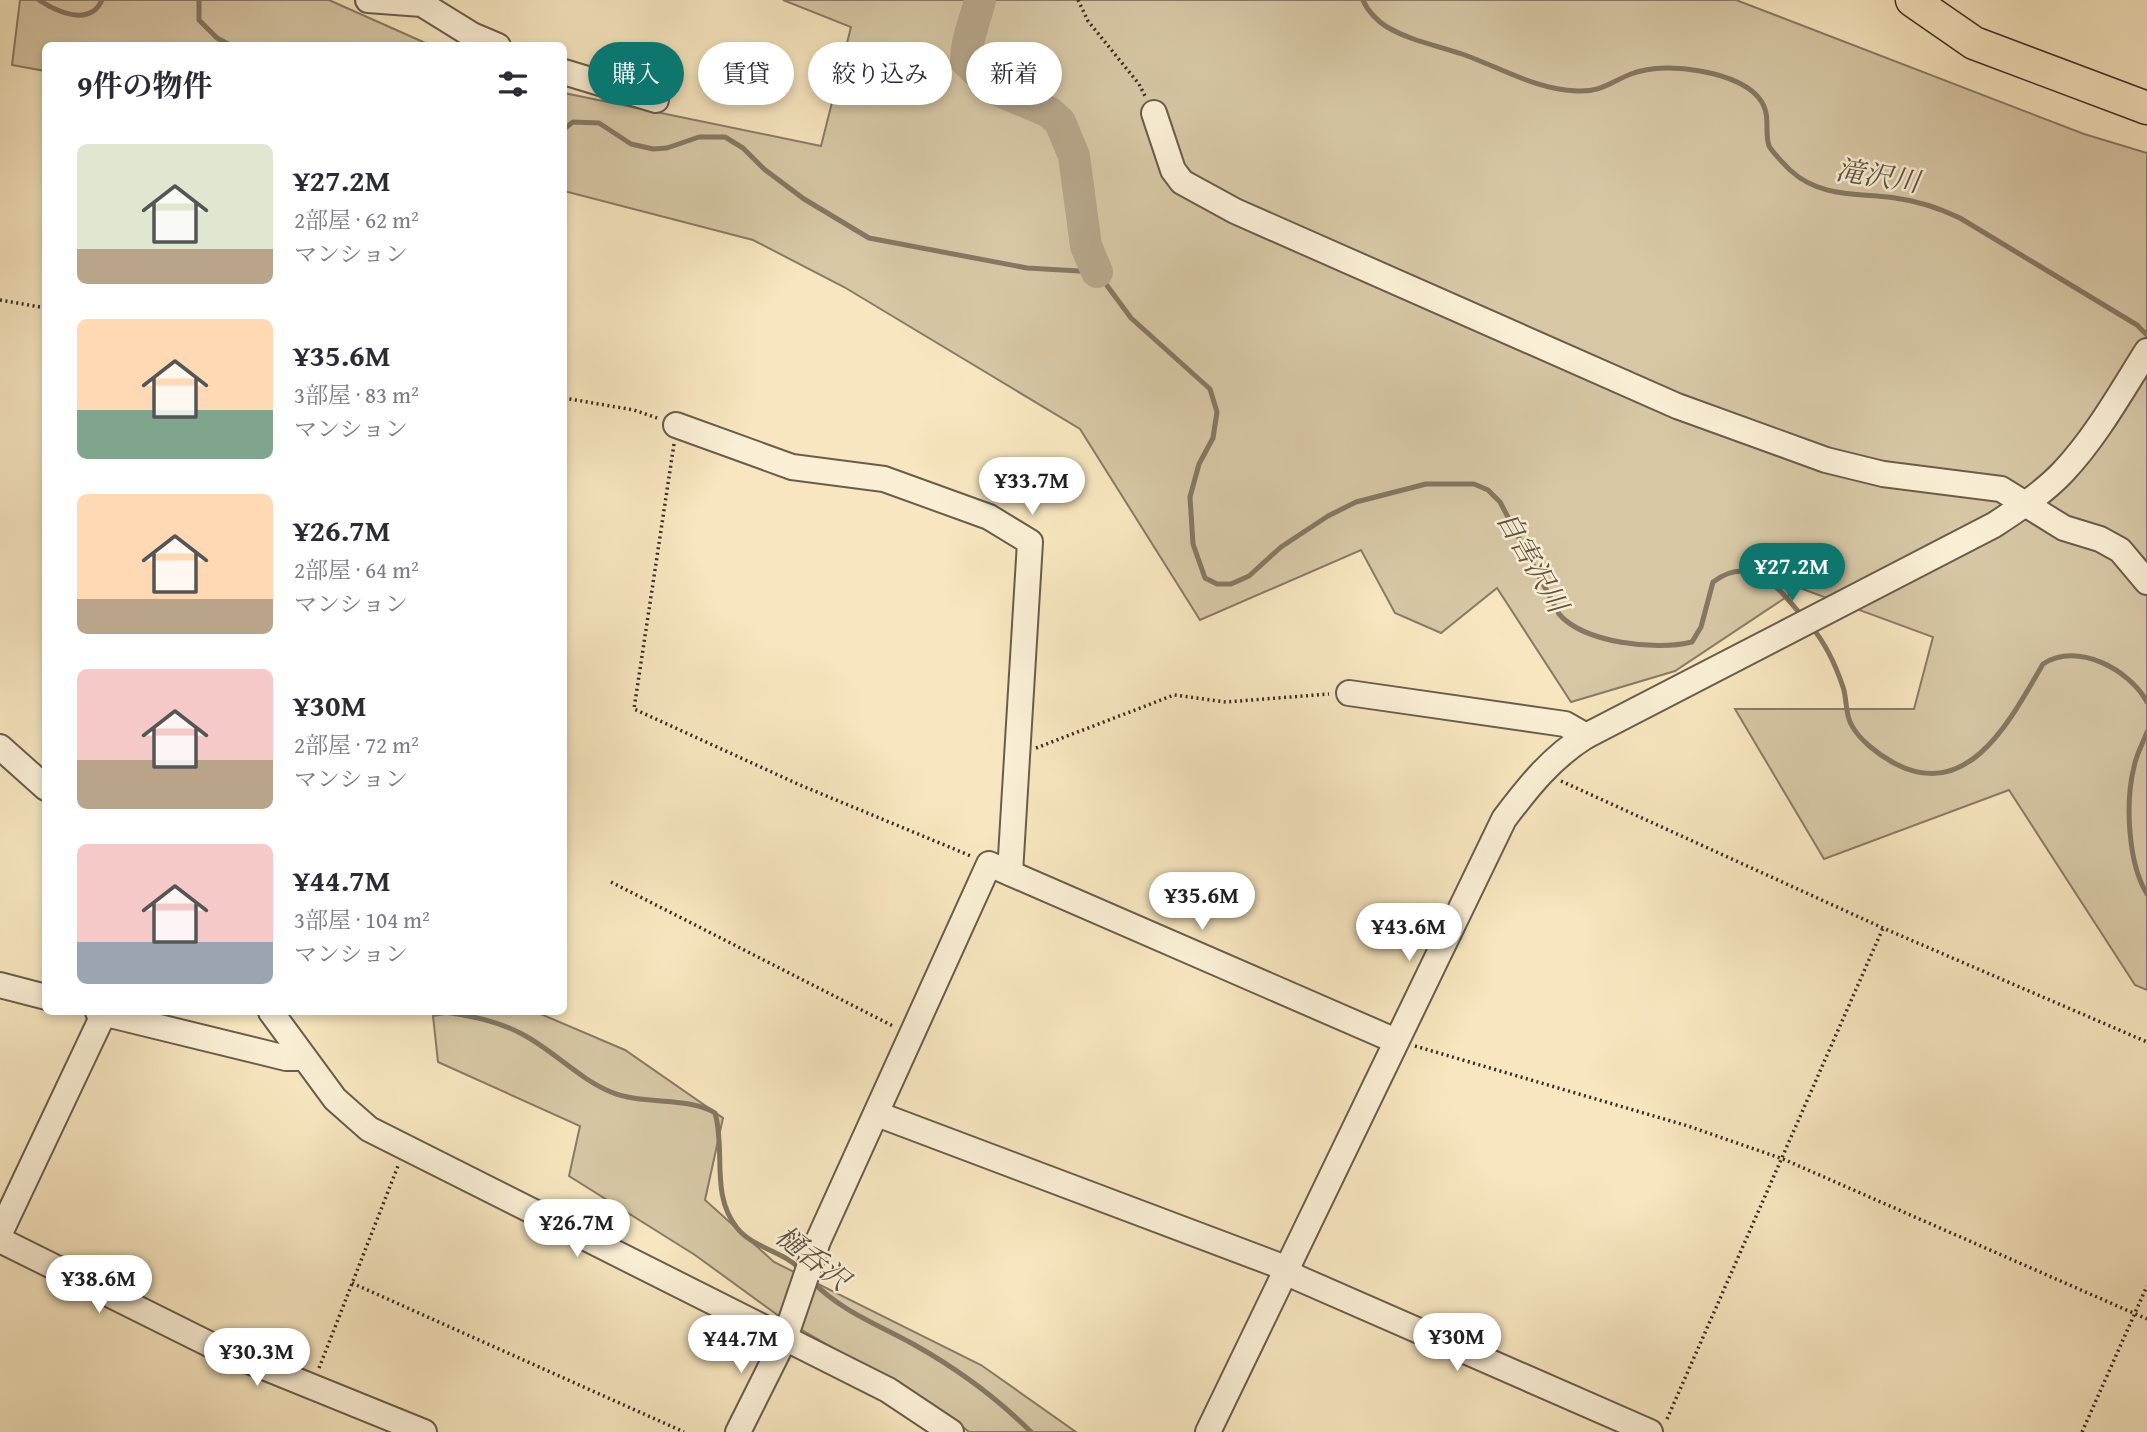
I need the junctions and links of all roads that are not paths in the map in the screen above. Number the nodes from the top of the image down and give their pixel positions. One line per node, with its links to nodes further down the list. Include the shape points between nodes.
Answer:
1 (368, 0): 3 (street, via 422,4)
2 (1912, 0): 6 (main road, via 1974,43)
3 (489, 42)
4 (567, 73): 5 (street)
5 (588, 79)
6 (2147, 108)
7 (1154, 113): 10 (street, via 1173,170 1182,182 1234,211 1677,406 1826,460 1883,474 2001,489)
8 (2147, 351): 10 (street, via 2062,474)
9 (677, 425): 16 (street, via 792,467 884,479 989,517 1030,542 1017,755)
10 (2026, 504): 11 (street, via 2064,528 2119,550); 13 (street, via 1994,526)
11 (2147, 582)
12 (1349, 693): 13 (street, via 1565,724)
13 (1586, 736): 22 (street, via 1541,770 1504,819)
14 (0, 747): 15 (street)
15 (42, 784)
16 (1000, 868): 22 (street); 24 (street, via 912,1036)
17 (0, 985): 18 (street)
18 (42, 996)
19 (100, 1015): 25 (street)
20 (113, 1015): 23 (street, via 286,1058)
21 (273, 1015): 23 (street)
22 (1396, 1041): 27 (street)
23 (304, 1058): 28 (street, via 349,1114 369,1129)
24 (877, 1114): 27 (street); 28 (street, via 818,1241)
25 (0, 1233)
26 (0, 1240): 30 (street, via 219,1349)
27 (1286, 1271): 29 (street); 33 (street)
28 (785, 1338): 31 (street); 32 (street, via 888,1390)
29 (1658, 1426)
30 (424, 1432)
31 (738, 1432)
32 (951, 1432)
33 (1208, 1432)

